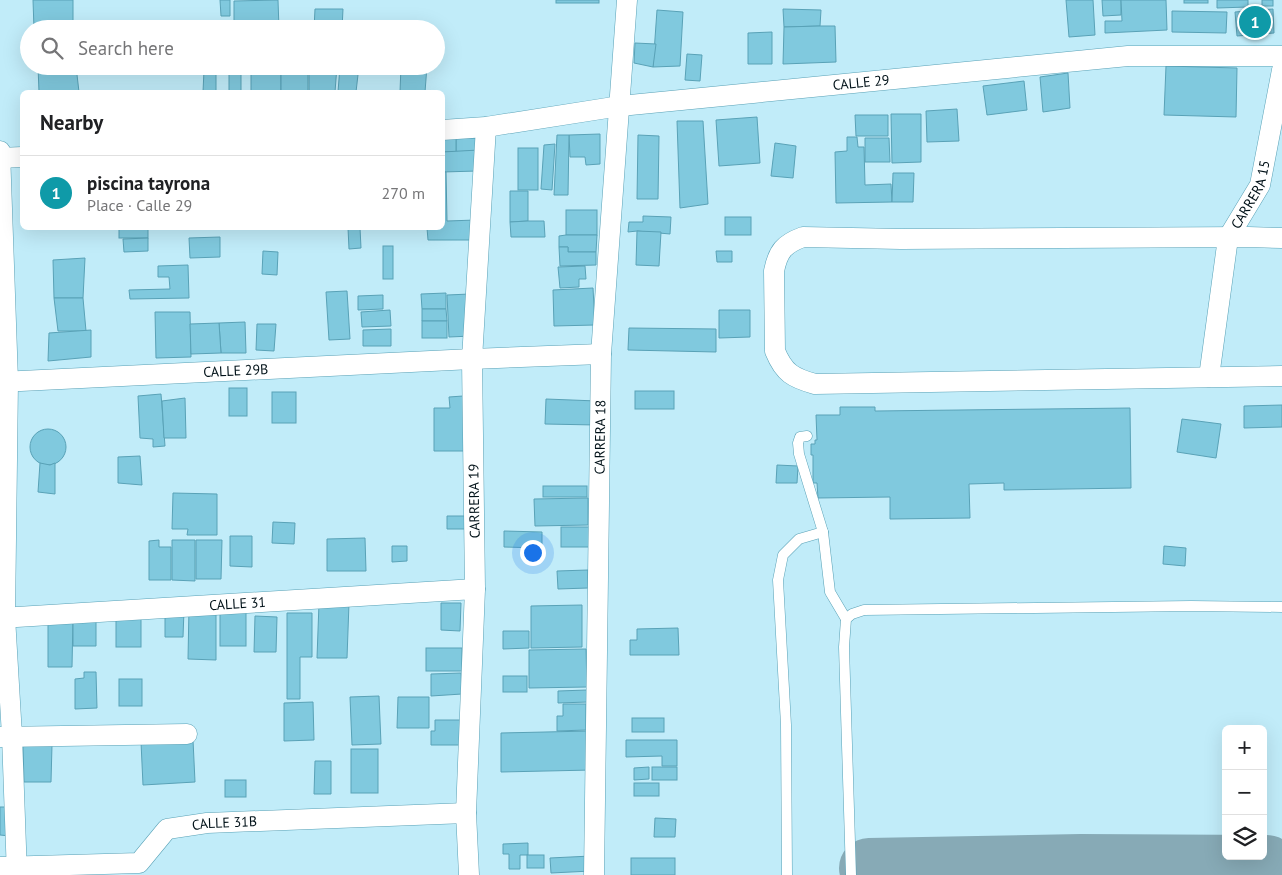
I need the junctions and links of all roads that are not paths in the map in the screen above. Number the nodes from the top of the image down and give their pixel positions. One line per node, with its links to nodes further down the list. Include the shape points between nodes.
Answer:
1 (627, 0): 4 (street, CARRERA 18)
2 (1282, 56): 4 (street, CALLE 29, via 1128,56)
3 (1282, 70): 10 (street, CARRERA 15, via 1260,185)
4 (620, 106): 5 (street, CALLE 29); 12 (street, CARRERA 18)
5 (486, 127): 6 (street, CALLE 29); 13 (street, CARRERA 19)
6 (445, 130)
7 (0, 151): 9 (street)
8 (20, 157): 9 (street)
9 (0, 158): 16 (street)
10 (1228, 238): 11 (street); 15 (street, CARRERA 15); 15 (street, via 803,237 782,250 776,258 774,271 775,351 788,373 815,384)
11 (1282, 238)
12 (601, 354): 13 (street, CALLE 29B); 28 (street, CARRERA 18)
13 (472, 359): 16 (street, CALLE 29B); 19 (street, CARRERA 19)
14 (1282, 376): 15 (street)
15 (1209, 377)
16 (4, 382): 21 (street)
17 (807, 436): 18 (lane, via 800,437 799,454)
18 (823, 532): 22 (lane, via 829,590); 29 (lane, via 799,539 783,555 778,580 786,725)
19 (475, 590): 21 (street, CALLE 31); 25 (street, CARRERA 19)
20 (1282, 607): 22 (lane, via 864,610)
21 (2, 618): 24 (street)
22 (846, 619): 30 (lane, via 844,647)
23 (187, 734): 24 (street)
24 (6, 737): 26 (street)
25 (466, 814): 26 (street, CALLE 31B, via 207,823 167,829 139,863); 27 (street, CARRERA 19)
26 (12, 869)
27 (469, 875)
28 (594, 875)
29 (787, 875)
30 (851, 875)

